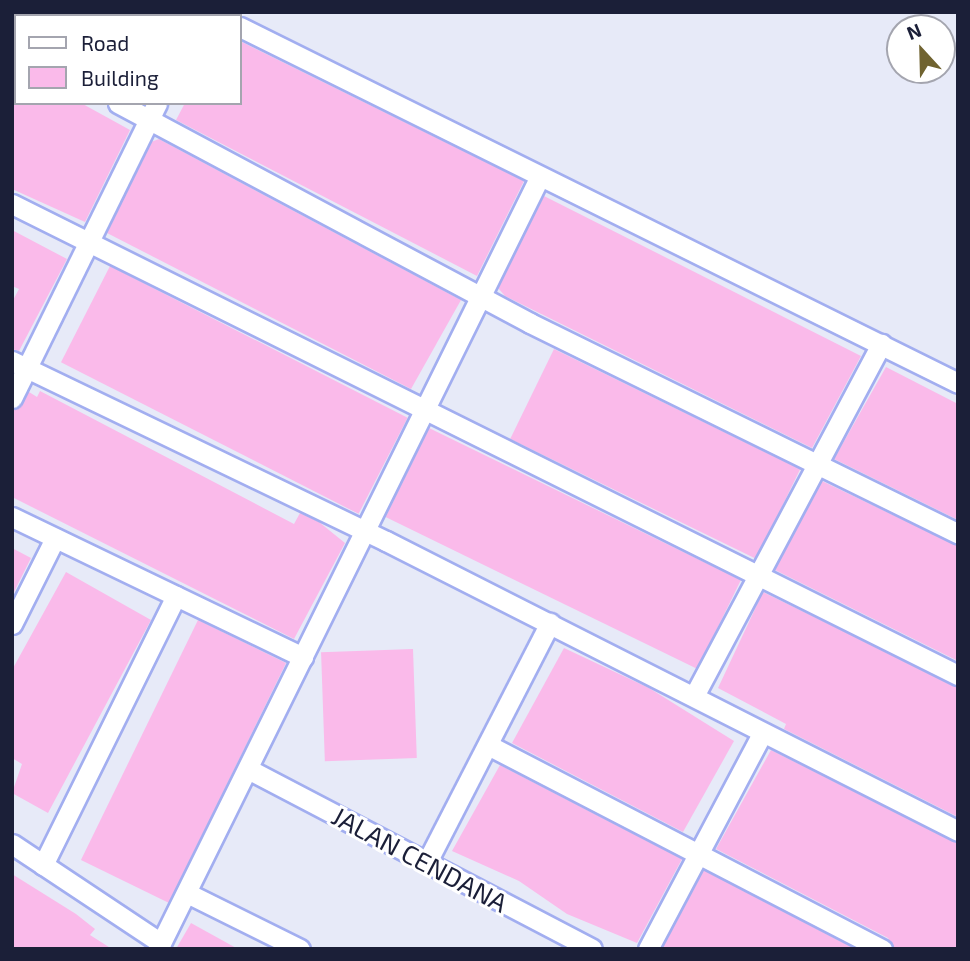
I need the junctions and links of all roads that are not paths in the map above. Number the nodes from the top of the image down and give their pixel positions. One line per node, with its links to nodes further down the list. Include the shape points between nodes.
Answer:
1 (242, 28): 4 (street)
2 (127, 105): 3 (street)
3 (153, 111): 6 (street); 7 (street)
4 (539, 178): 7 (street); 8 (street)
5 (12, 204): 6 (street)
6 (89, 241): 9 (street); 12 (street)
7 (481, 297): 12 (street); 13 (street)
8 (881, 344): 10 (street); 13 (street)
9 (19, 364): 11 (street); 15 (street)
10 (958, 383)
11 (12, 398)
12 (427, 405): 15 (street); 18 (street)
13 (820, 465): 16 (street); 18 (street)
14 (12, 517): 17 (street)
15 (366, 530): 20 (street); 22 (street)
16 (958, 534)
17 (55, 538): 19 (street); 21 (street)
18 (761, 575): 23 (street); 24 (street)
19 (176, 596): 22 (street); 32 (street)
20 (550, 623): 24 (street); 26 (street)
21 (12, 624)
22 (303, 657): 27 (street)
23 (958, 674)
24 (694, 696): 25 (street)
25 (762, 734): 28 (street); 30 (street)
26 (488, 745): 30 (street); 31 (street)
27 (248, 769): 31 (street, JALAN CENDANA); 33 (street)
28 (958, 831)
29 (12, 845): 32 (street)
30 (699, 856): 37 (street); 38 (street)
31 (427, 862): 35 (street, JALAN CENDANA)
32 (43, 865): 34 (street)
33 (187, 893): 34 (street); 36 (street)
34 (159, 946)
35 (580, 946)
36 (300, 949)
37 (648, 949)
38 (882, 949)

